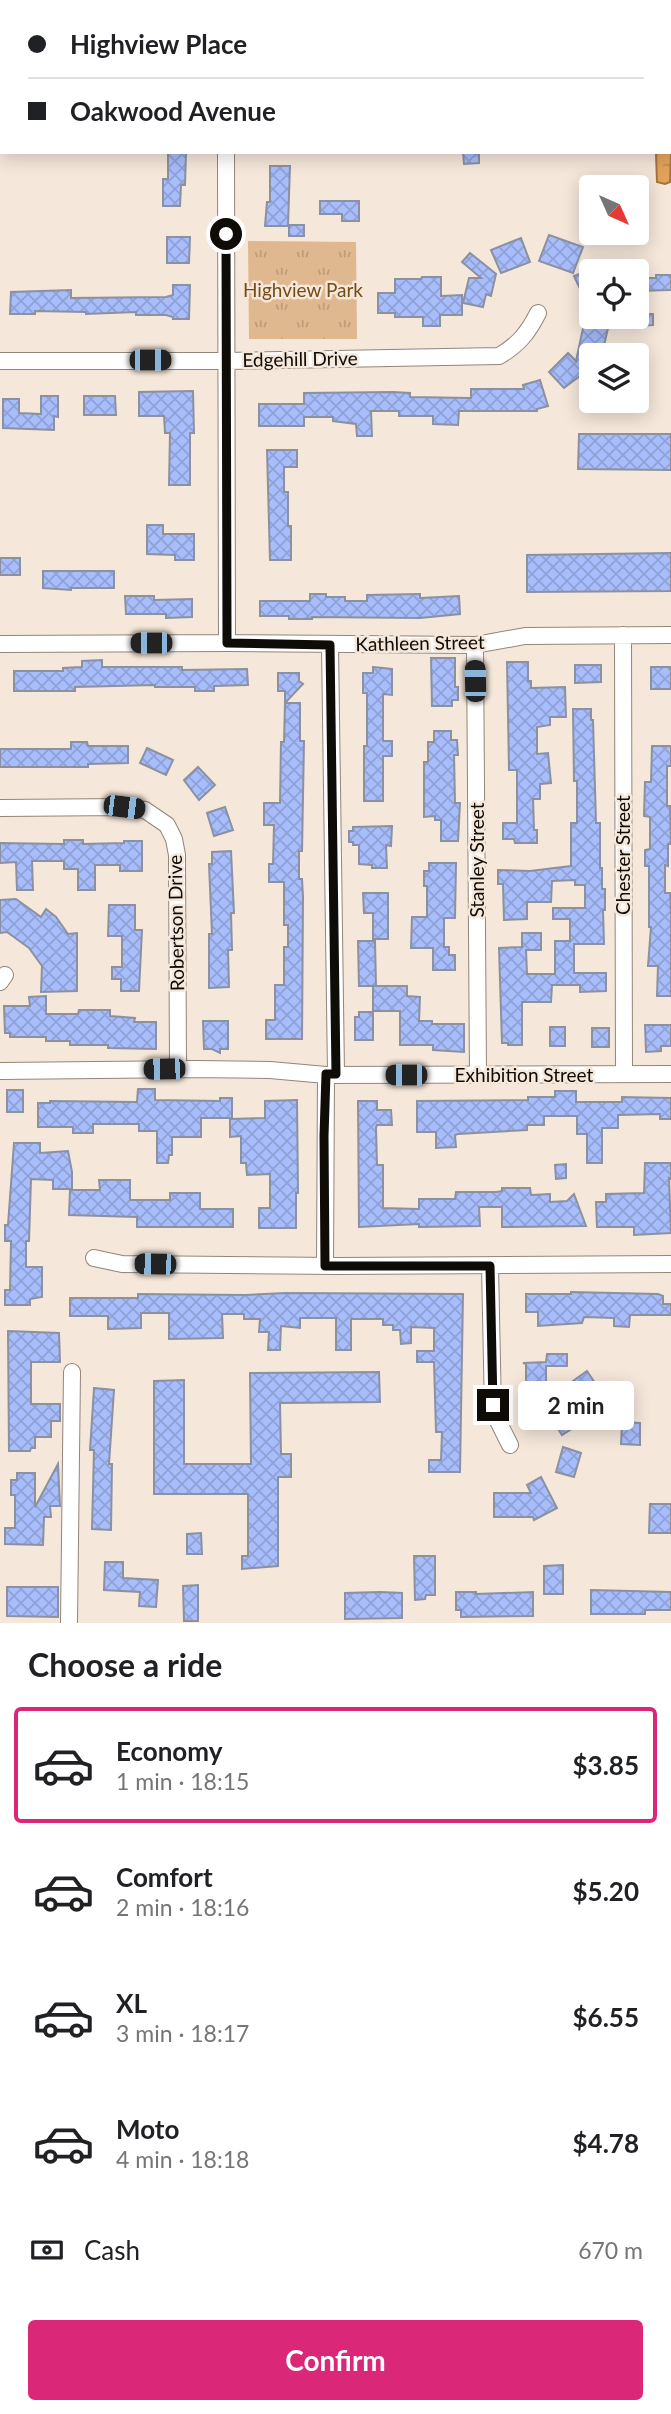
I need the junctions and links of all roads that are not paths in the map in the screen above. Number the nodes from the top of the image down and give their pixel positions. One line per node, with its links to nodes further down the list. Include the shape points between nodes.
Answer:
1 (226, 154): 4 (street)
2 (538, 313): 4 (street, Edgehill Drive, via 528,333 499,356)
3 (0, 360): 4 (street, Edgehill Drive)
4 (225, 360): 7 (street)
5 (623, 635): 6 (street, Kathleen Street); 10 (street, Kathleen Street, via 525,636); 15 (street, Chester Street)
6 (671, 635)
7 (227, 643): 8 (street, Kathleen Street); 9 (street, Kathleen Street)
8 (0, 644)
9 (330, 645): 10 (street, Kathleen Street); 14 (street)
10 (475, 645): 17 (street, Stanley Street)
11 (0, 808): 12 (street, Robertson Drive, via 124,807 145,810 167,825 177,855)
12 (178, 1069): 13 (street, Exhibition Street); 14 (street, Exhibition Street)
13 (0, 1071)
14 (331, 1074): 17 (street, Exhibition Street); 20 (street, via 324,1136)
15 (624, 1074): 16 (street, Exhibition Street); 17 (street, Exhibition Street)
16 (671, 1074)
17 (478, 1075)
18 (94, 1258): 20 (street, via 122,1264)
19 (671, 1264): 21 (street)
20 (325, 1266): 21 (street)
21 (490, 1266): 23 (street, via 493,1411)
22 (72, 1372): 24 (street)
23 (510, 1445)
24 (69, 1623)

